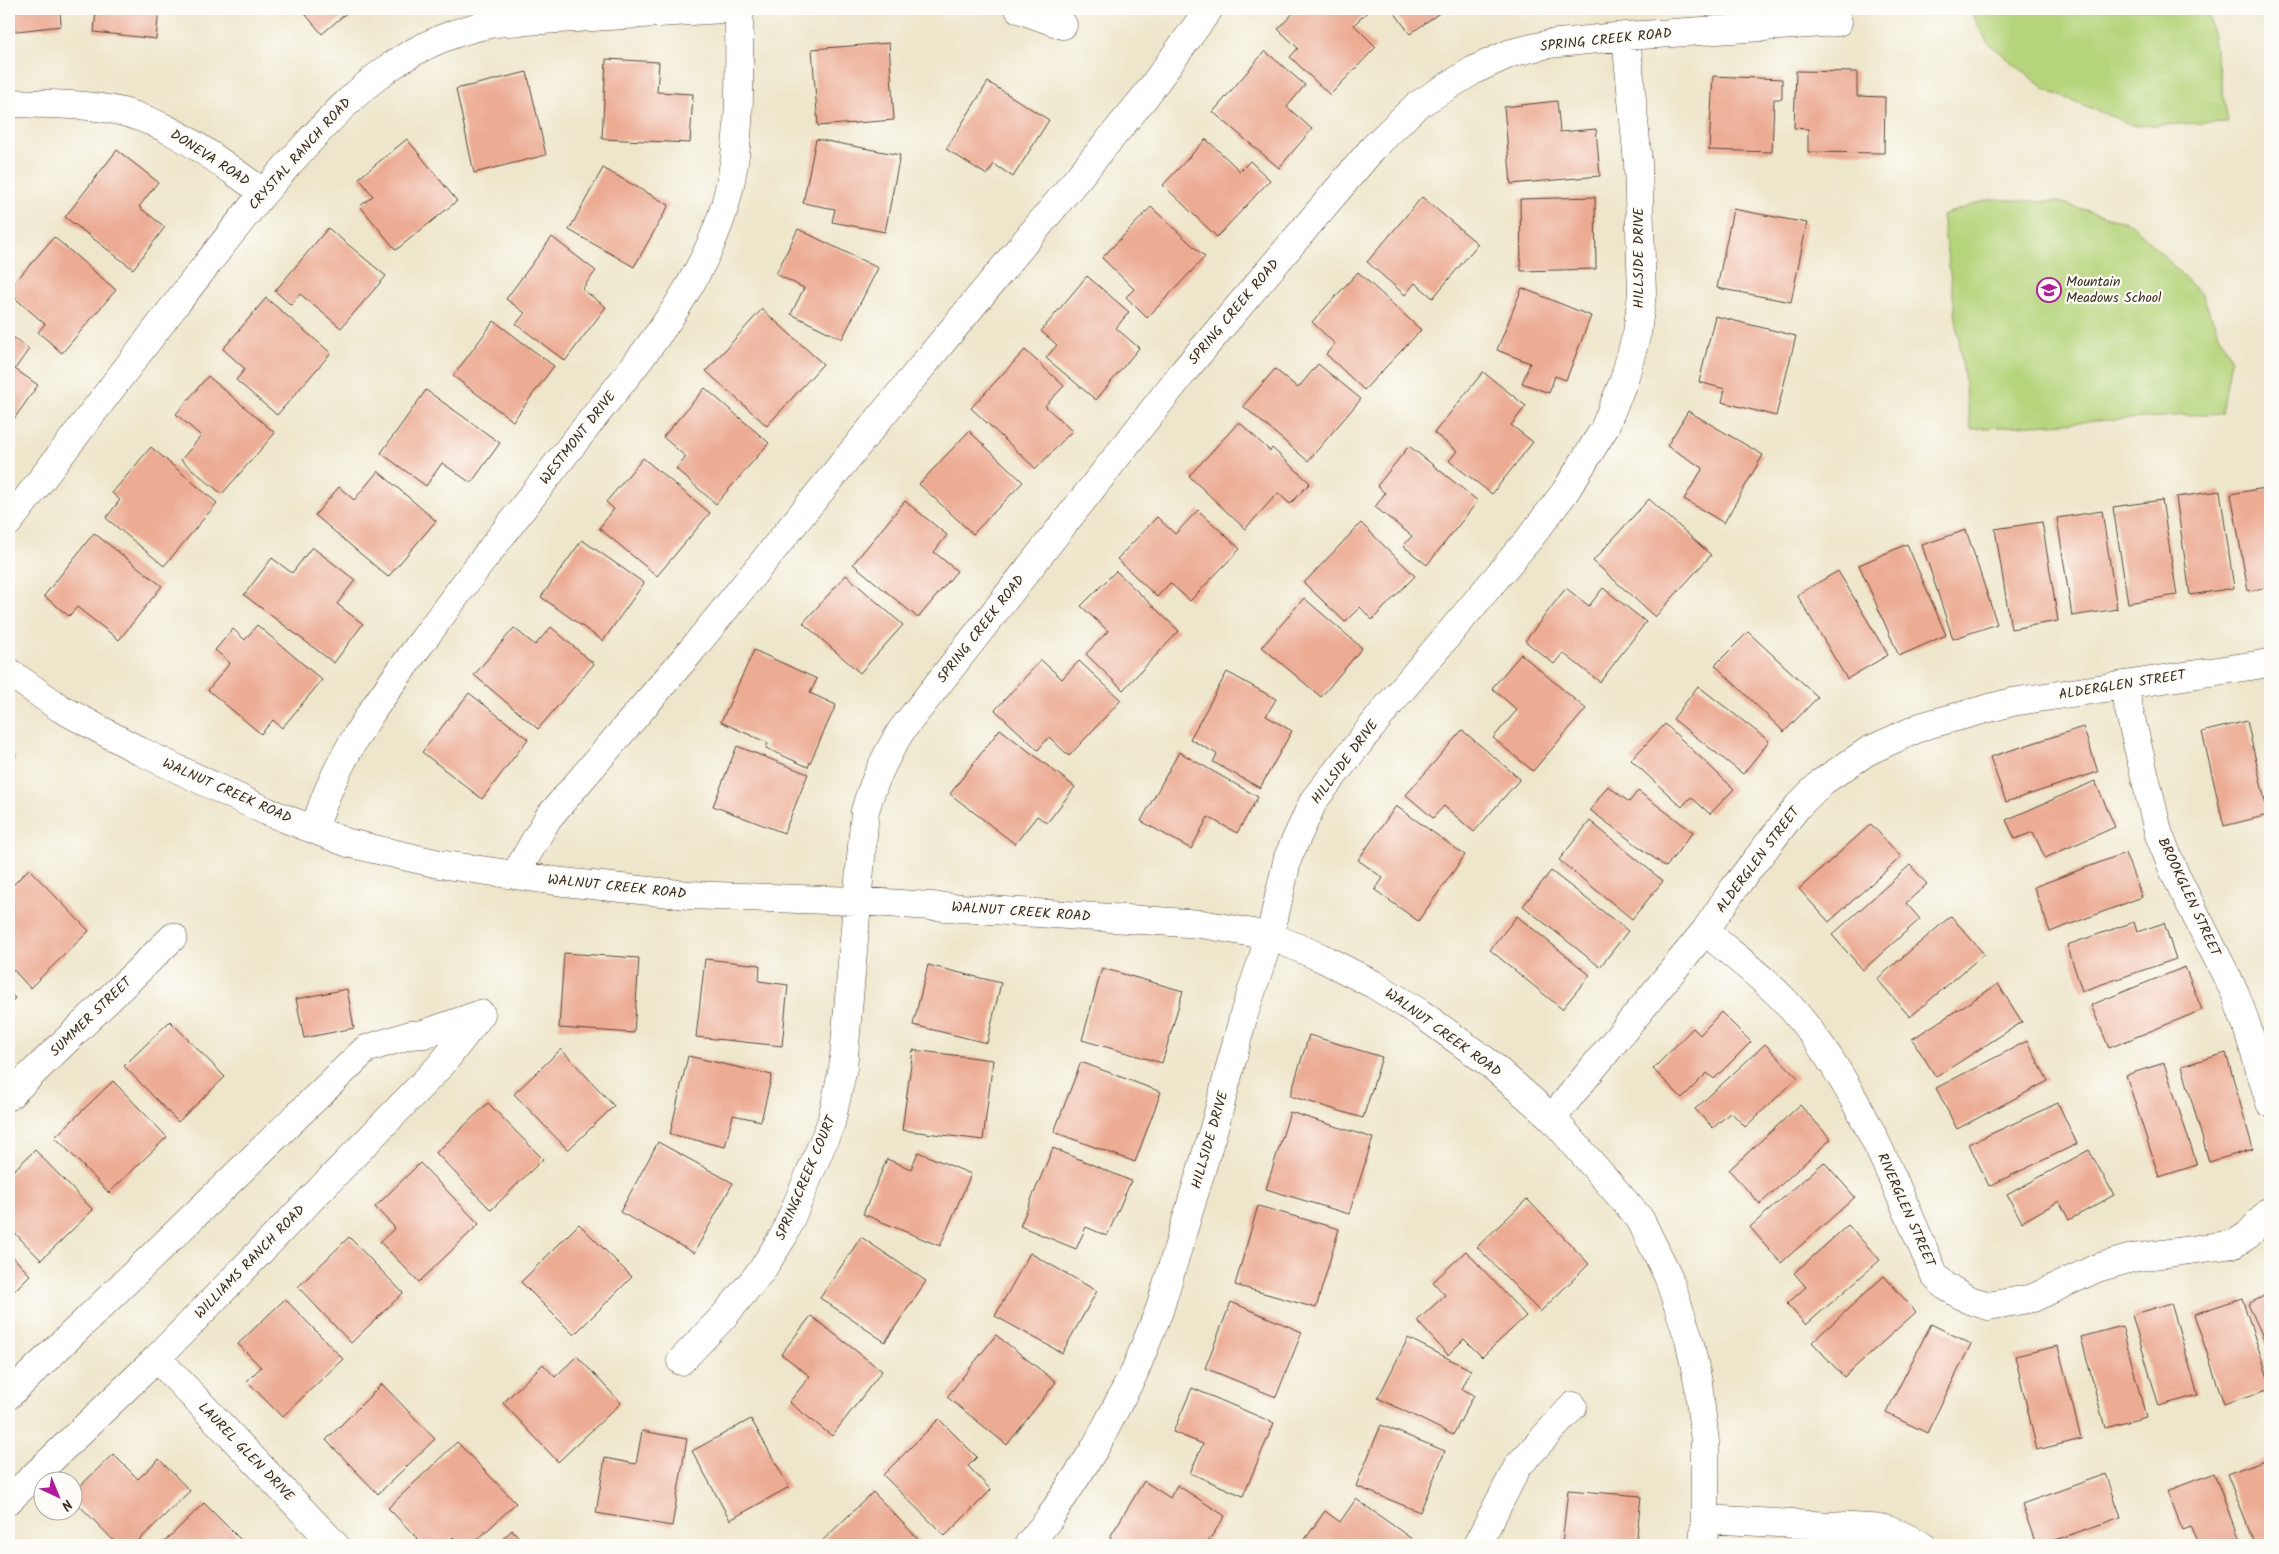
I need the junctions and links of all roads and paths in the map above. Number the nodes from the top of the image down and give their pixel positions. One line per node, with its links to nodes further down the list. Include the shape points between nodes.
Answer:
1 (724, 9): 9 (street, CRYSTAL RANCH ROAD, via 495,23 467,28 400,59 368,82)
2 (739, 9): 14 (street, WESTMONT DRIVE, via 739,104 734,155 719,225 706,255 682,297 624,380 488,552 385,691 328,789)
3 (1019, 9): 6 (street)
4 (1209, 9): 15 (street, via 1144,98 691,651 548,818)
5 (1838, 22): 7 (street, SPRING CREEK ROAD)
6 (1063, 25)
7 (1626, 36): 16 (street, SPRING CREEK ROAD, via 1549,44 1511,53 1474,70 1416,106 1373,148 1184,371 901,731 873,783 865,811); 18 (street, HILLSIDE DRIVE, via 1638,163 1642,294 1637,333 1624,380 1604,429 1565,492 1314,800 1288,857)
8 (9, 102): 9 (street, DONEVA ROAD, via 64,104 123,112 179,136)
9 (263, 192): 10 (street, CRYSTAL RANCH ROAD)
10 (9, 522)
11 (2270, 663): 13 (street, ALDERGLEN STREET)
12 (9, 672): 14 (street, WALNUT CREEK ROAD, via 60,708 140,751 266,811)
13 (2123, 685): 17 (street, ALDERGLEN STREET, via 2012,702 1924,726 1868,751 1822,782 1798,806); 21 (street, BROOKGLEN STREET, via 2159,836 2234,993)
14 (314, 829): 15 (street, WALNUT CREEK ROAD, via 348,843 412,858)
15 (515, 875): 16 (street, WALNUT CREEK ROAD, via 689,895)
16 (856, 901): 18 (street, WALNUT CREEK ROAD, via 1202,924); 25 (street, SPRINGCREEK COURT, via 844,1068 831,1123 784,1235 771,1256 724,1316)
17 (1705, 931): 22 (street, ALDERGLEN STREET); 23 (street, RIVERGLEN STREET, via 1785,1000 1814,1036 1850,1092 1935,1276 1969,1300 1989,1306 2033,1298 2097,1268 2132,1258 2234,1244 2258,1226)
18 (1270, 936): 22 (street, WALNUT CREEK ROAD, via 1373,984 1420,1013 1489,1063); 31 (street, HILLSIDE DRIVE, via 1244,1014 1216,1121 1155,1320 1134,1373 1095,1448)
19 (173, 938): 20 (street, SUMMER STREET)
20 (9, 1096)
21 (2270, 1103)
22 (1552, 1118): 29 (street, WALNUT CREEK ROAD, via 1640,1219 1668,1276 1689,1339 1698,1382 1705,1442)
23 (2270, 1211)
24 (157, 1358): 26 (street, WILLIAMS RANCH ROAD, via 441,1065 481,1014 424,1034 410,1035 366,1049); 28 (street, WILLIAMS RANCH ROAD); 30 (street, LAUREL GLEN DRIVE)
25 (681, 1361)
26 (9, 1395)
27 (1572, 1406): 32 (street, via 1518,1466)
28 (9, 1500)
29 (1705, 1518): 33 (street, WALNUT CREEK ROAD); 34 (street, via 1888,1529)
30 (335, 1545)
31 (1028, 1545)
32 (1477, 1545)
33 (1703, 1545)
34 (1922, 1545)

